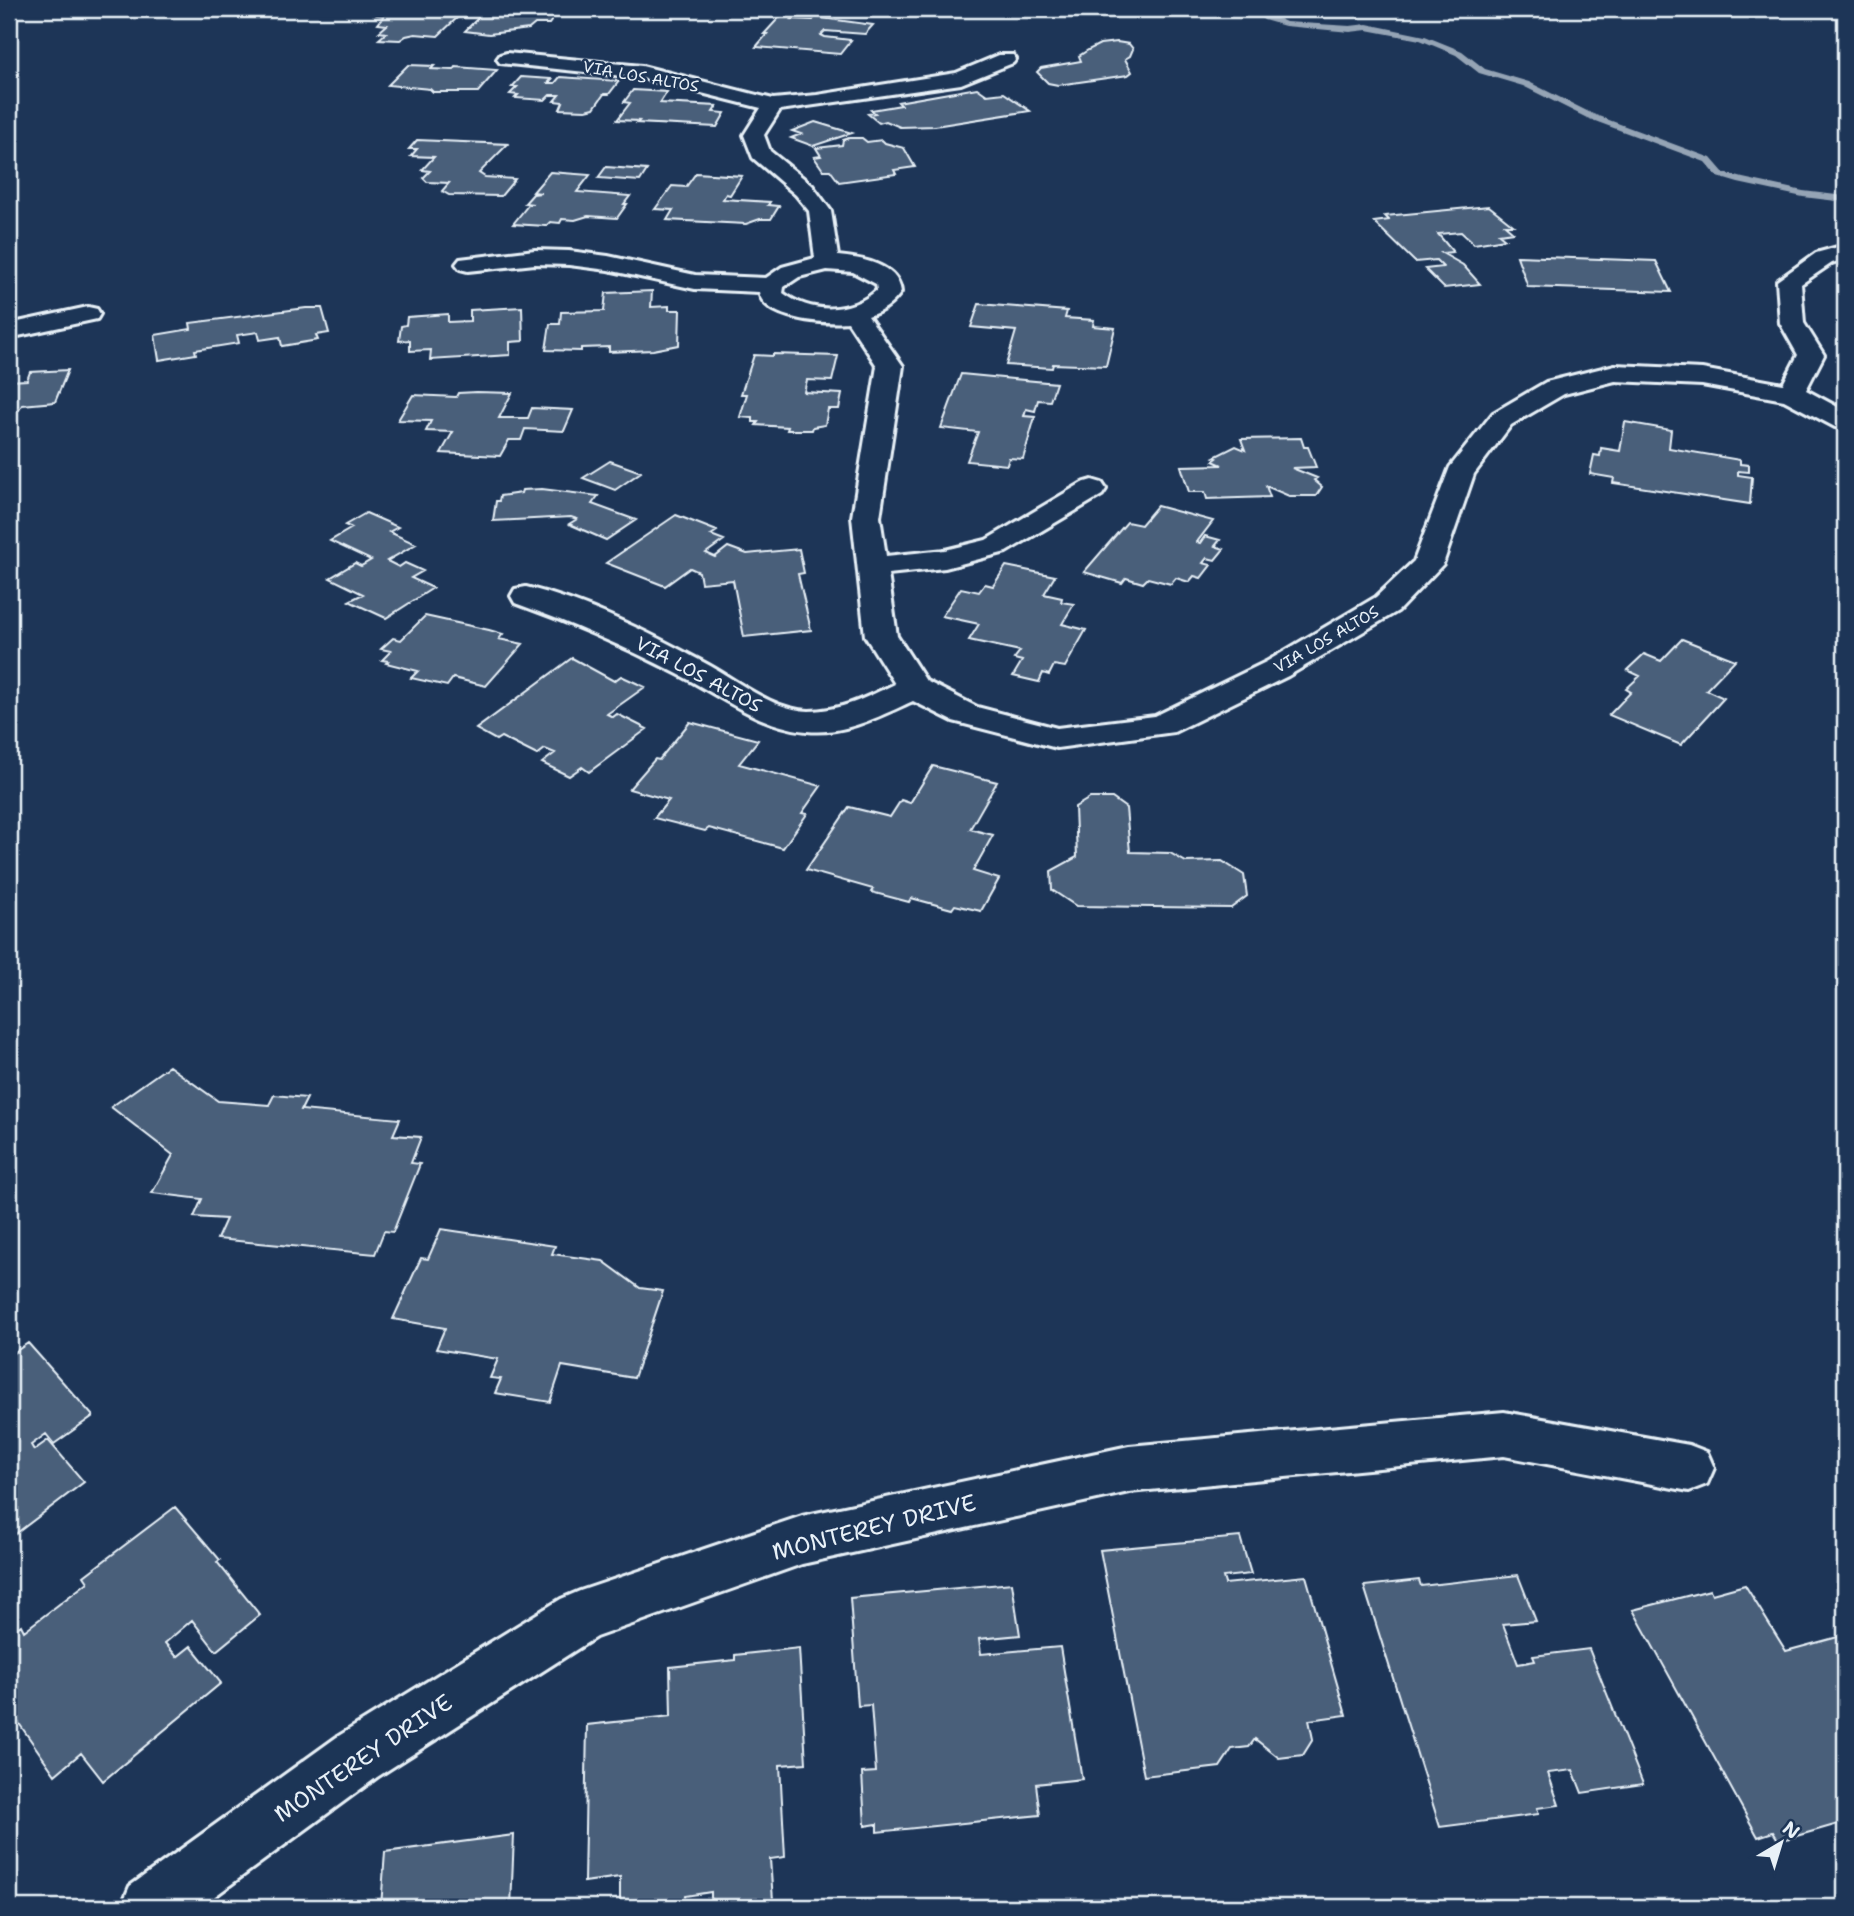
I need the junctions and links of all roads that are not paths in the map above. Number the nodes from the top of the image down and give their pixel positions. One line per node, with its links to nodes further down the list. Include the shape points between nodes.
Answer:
1 (507, 59): 3 (street, VIA LOS ALTOS, via 642,72)
2 (1006, 59): 3 (street, VIA LOS ALTOS, via 961,78)
3 (773, 105): 5 (street, via 754,135 761,154 804,190 820,211)
4 (1845, 252): 11 (street, via 1824,258 1789,281 1792,323 1811,355)
5 (827, 263): 7 (street, via 796,268 780,275); 8 (street, via 861,266 888,282 889,292 881,302)
6 (468, 264): 7 (street, via 569,258 695,282)
7 (772, 285): 8 (street, via 771,295 780,305 797,312)
8 (854, 313): 14 (street, via 890,366 866,517)
9 (88, 314): 10 (street)
10 (9, 331)
11 (1791, 393): 12 (street, VIA LOS ALTOS); 16 (street, VIA LOS ALTOS, via 1702,377 1615,373 1555,388 1502,419 1460,473 1428,564 1387,604 1277,668 1162,725 1057,738 965,714)
12 (1845, 421)
13 (1092, 489): 14 (street, via 996,546 945,559)
14 (872, 567): 16 (street, via 881,636)
15 (526, 596): 16 (street, VIA LOS ALTOS, via 600,623 776,714 808,721 851,717)
16 (914, 688)
17 (1689, 1468): 18 (street, MONTEREY DRIVE, via 1504,1434 1129,1469 802,1540 580,1618 356,1756)
18 (151, 1907)

